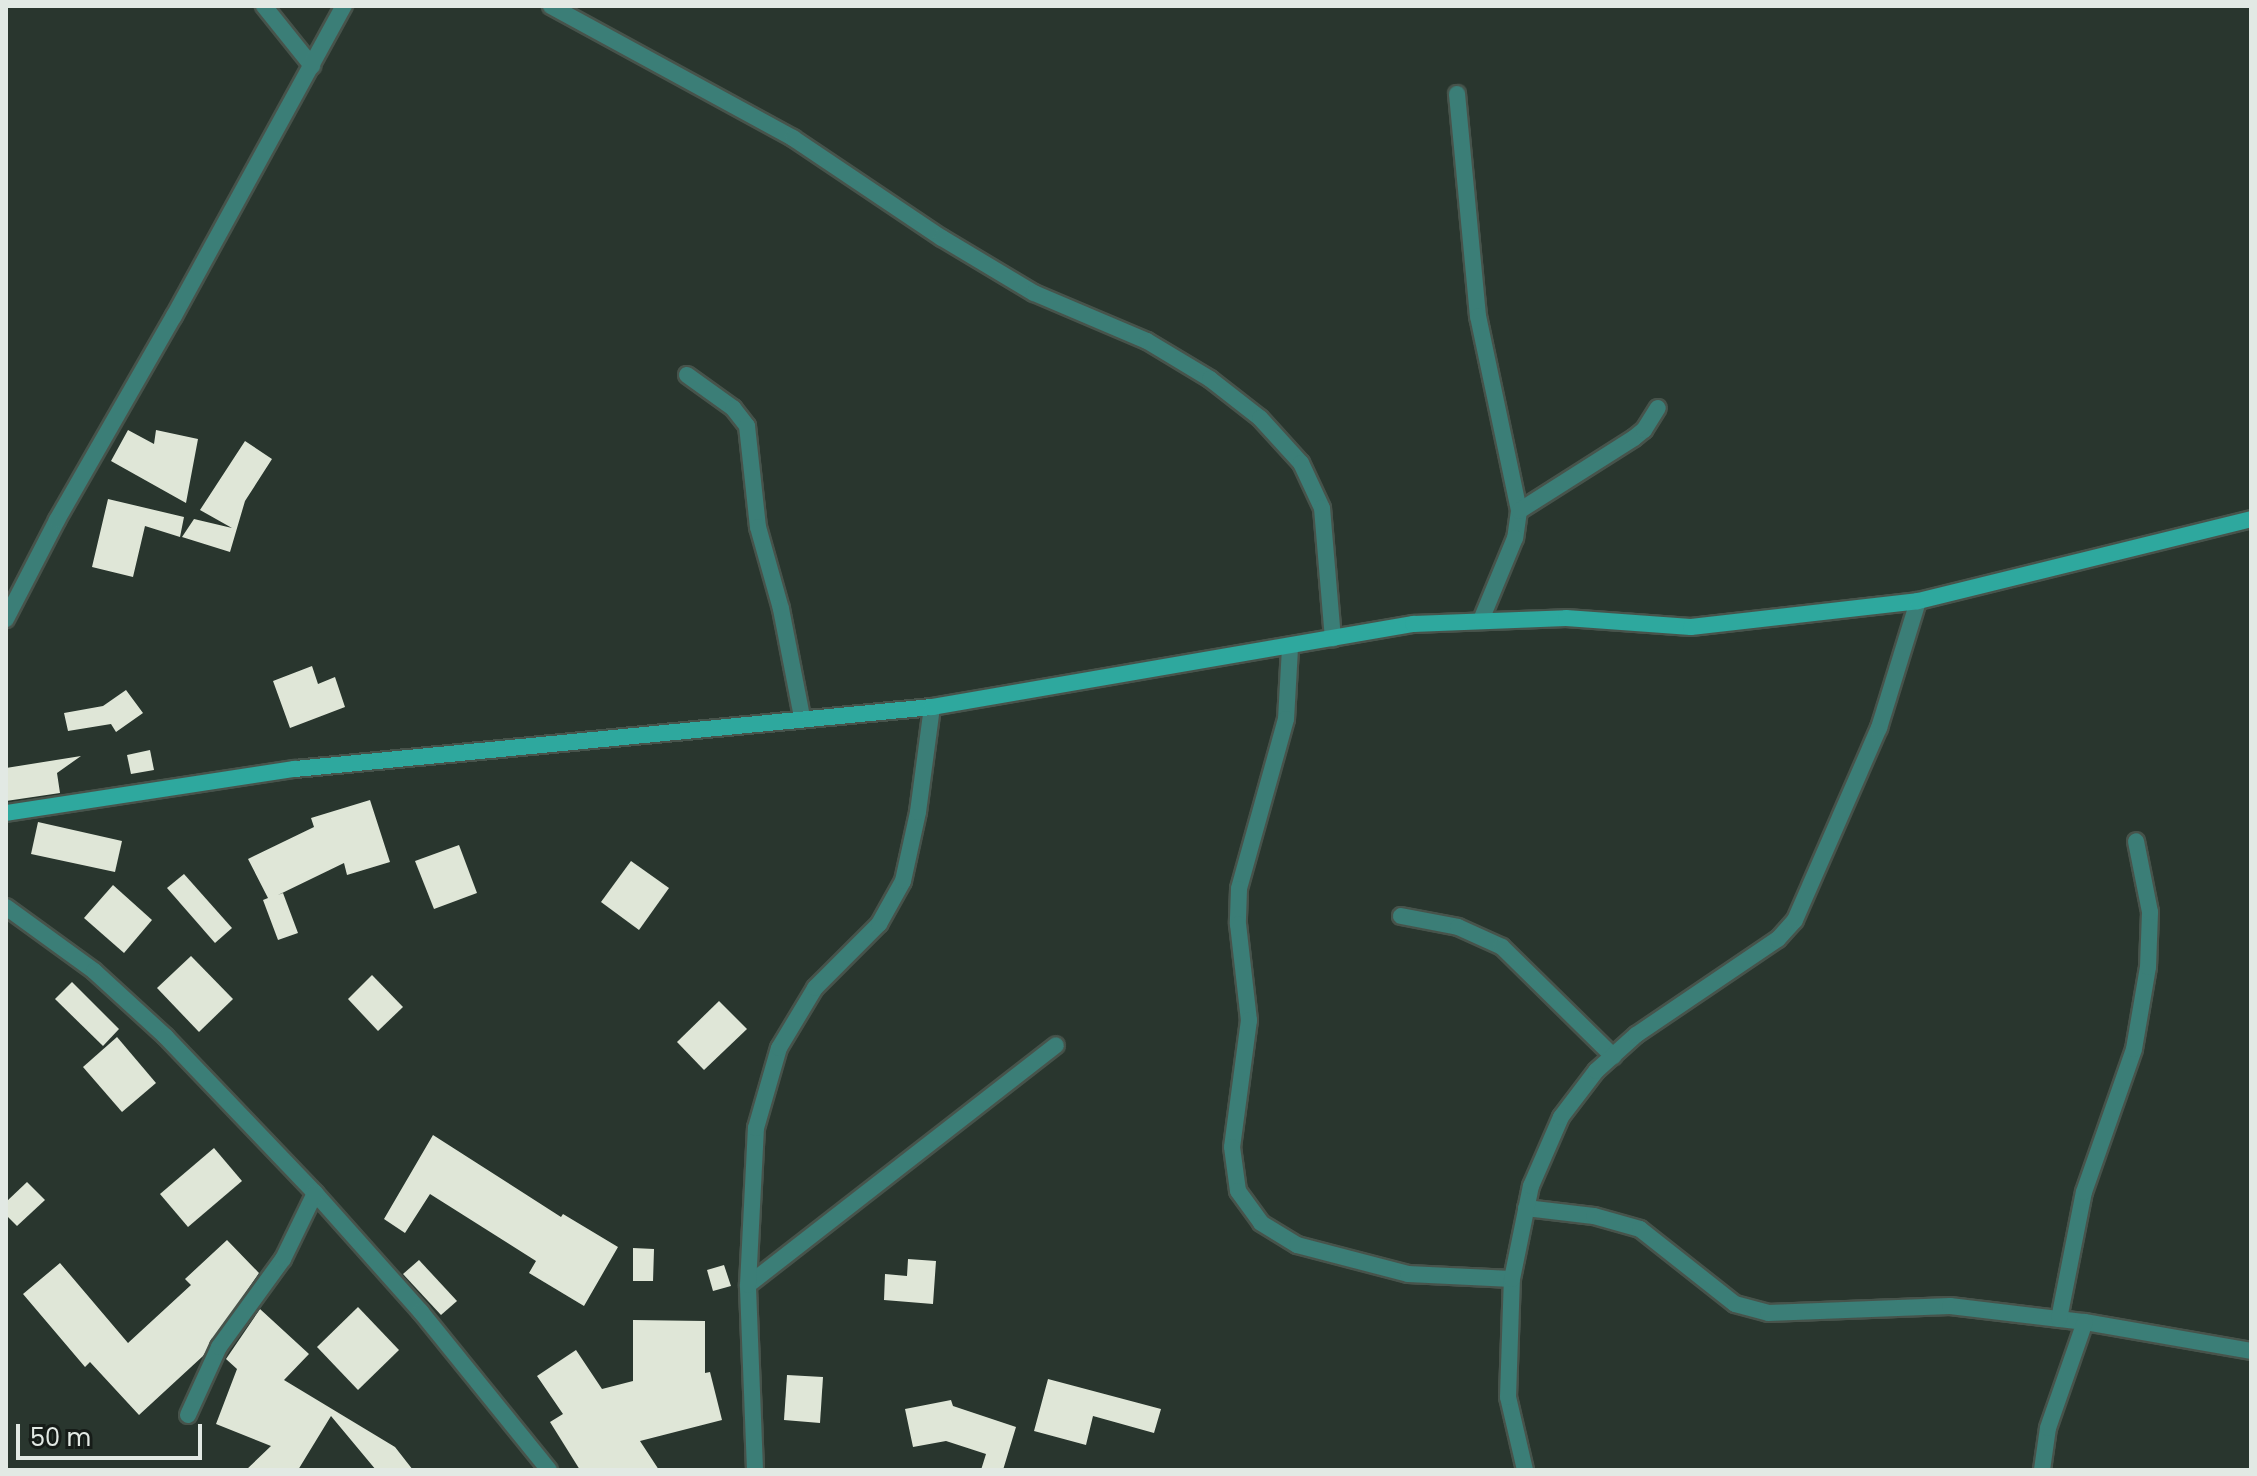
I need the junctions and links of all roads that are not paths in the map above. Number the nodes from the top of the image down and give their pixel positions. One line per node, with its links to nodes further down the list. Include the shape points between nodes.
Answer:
1 (264, 6): 4 (street)
2 (344, 6): 4 (street)
3 (551, 6): 13 (street, via 793,138 1034,293 1147,341 1210,379 1260,418 1301,463 1322,508)
4 (312, 66): 11 (street)
5 (1457, 94): 8 (street, via 1478,316)
6 (687, 375): 16 (street, via 733,408 747,426 758,527)
7 (1658, 408): 8 (street, via 1634,438)
8 (1519, 511): 12 (street, via 1515,538)
9 (2251, 519): 10 (street)
10 (1918, 601): 12 (street, via 1691,627 1566,618); 22 (street, via 1879,728 1795,920 1778,939)
11 (6, 619)
12 (1481, 620): 13 (street, via 1413,624)
13 (1333, 639): 14 (street)
14 (1290, 648): 15 (street); 25 (street, via 1286,719 1239,889 1249,1020 1232,1147 1238,1191 1261,1223 1297,1245 1408,1274)
15 (932, 707): 16 (street); 26 (street, via 903,881 879,924 815,988 779,1048 756,1128)
16 (802, 717): 17 (street, via 295,769)
17 (6, 813)
18 (2136, 841): 27 (street, via 2150,912 2148,967 2134,1049 2084,1192)
19 (6, 907): 23 (street, via 94,971 166,1037)
20 (1401, 916): 22 (street, via 1458,927 1502,947)
21 (1056, 1045): 26 (street)
22 (1613, 1056): 24 (street, via 1561,1117)
23 (315, 1193): 30 (street, via 283,1259 219,1347); 31 (street, via 421,1312)
24 (1526, 1208): 25 (street); 27 (street, via 1594,1216 1640,1229 1735,1304 1768,1313 1950,1306)
25 (1512, 1279): 33 (street, via 1508,1397)
26 (748, 1285): 32 (street)
27 (2059, 1319): 28 (street)
28 (2085, 1322): 29 (street); 34 (street, via 2048,1428)
29 (2251, 1351)
30 (188, 1415)
31 (549, 1470)
32 (755, 1470)
33 (1525, 1470)
34 (2042, 1470)

